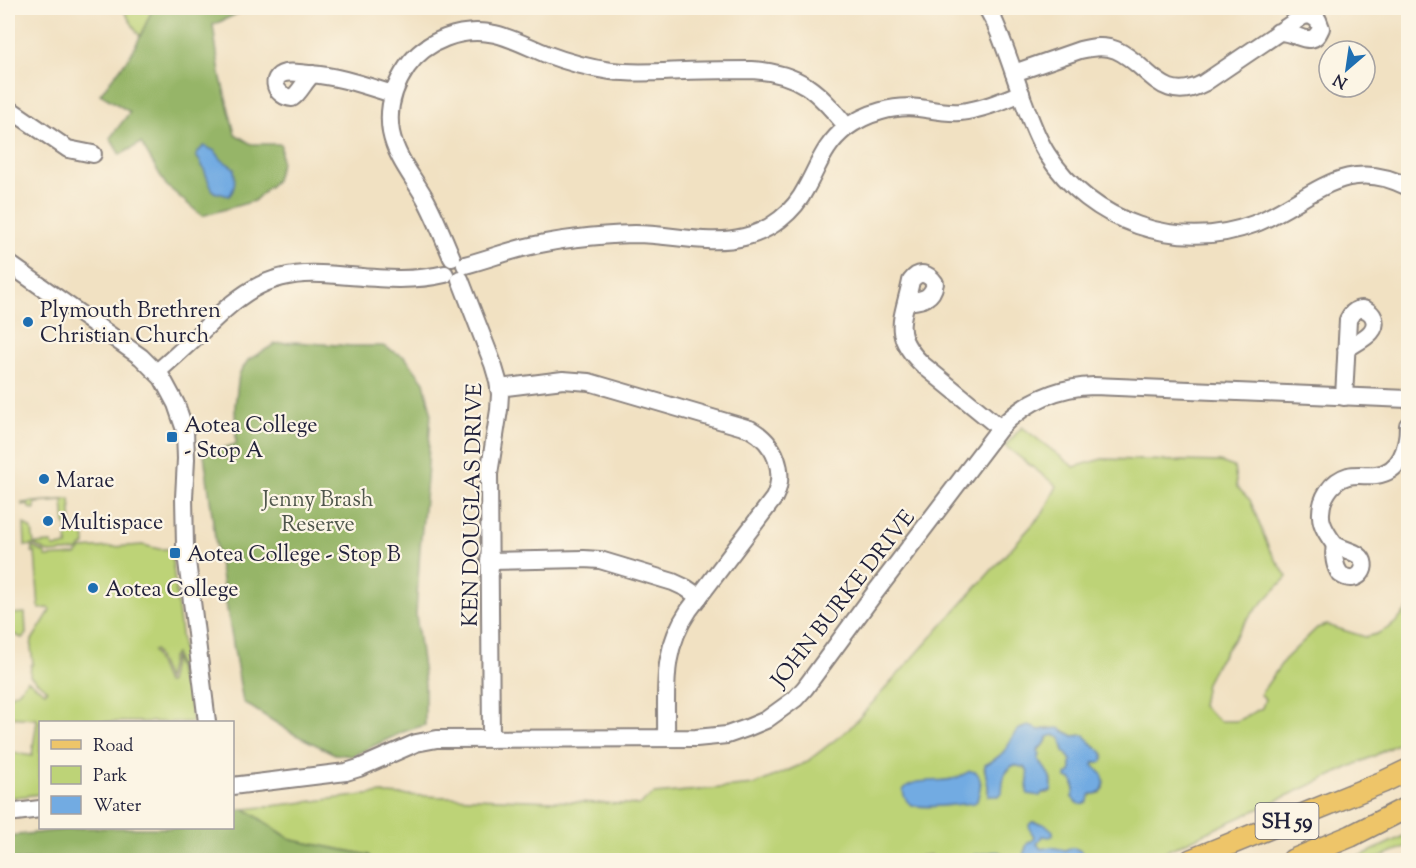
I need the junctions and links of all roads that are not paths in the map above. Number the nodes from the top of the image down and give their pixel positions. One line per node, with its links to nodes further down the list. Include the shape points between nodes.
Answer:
1 (987, 8): 3 (street)
2 (1278, 32): 3 (street, via 1204,83 1185,90 1164,86 1125,54 1108,47 1090,47)
3 (1014, 73): 5 (street)
4 (314, 74): 6 (street)
5 (1021, 93): 8 (street, via 963,112 889,109); 10 (street, via 1038,139 1064,177 1101,208 1150,230 1192,235 1243,227 1280,212 1331,182 1359,175 1386,177)
6 (393, 94): 8 (street, KEN DOUGLAS DRIVE, via 406,69 430,45 449,36 484,32 607,71 752,70 783,74 820,95); 12 (street, KEN DOUGLAS DRIVE, via 394,142 426,201)
7 (8, 108): 9 (street, via 68,149)
8 (847, 127): 12 (street, via 824,152 796,203 760,232 729,241 636,234 594,236 521,249)
9 (93, 154)
10 (1408, 187)
11 (8, 263): 15 (street, via 113,336)
12 (455, 269): 15 (street, via 417,280 302,274 269,281 234,301); 16 (street, KEN DOUGLAS DRIVE)
13 (907, 302): 20 (street, via 901,325 911,353)
14 (1346, 350): 17 (street)
15 (157, 372): 24 (street, via 176,404 184,430 185,545)
16 (499, 388): 22 (street, KEN DOUGLAS DRIVE, via 500,410 489,474); 23 (street, via 563,380 589,382 744,427 762,437 777,461 776,494)
17 (1344, 397): 18 (street, JOHN BURKE DRIVE); 20 (street, JOHN BURKE DRIVE, via 1083,386 1035,400)
18 (1408, 399)
19 (1408, 425): 21 (street, via 1407,446 1392,470 1378,475 1348,476 1324,496 1320,516)
20 (1000, 428): 25 (street, JOHN BURKE DRIVE, via 795,699 766,720 737,732 707,738)
21 (1335, 545)
22 (489, 561): 23 (street, via 600,560 673,582); 26 (street, KEN DOUGLAS DRIVE)
23 (699, 597): 25 (street, via 680,624 669,653)
24 (207, 721)
25 (666, 738): 26 (street, JOHN BURKE DRIVE)
26 (491, 739): 30 (street, JOHN BURKE DRIVE, via 428,740 346,772)
27 (1408, 764): 29 (main road)
28 (1408, 770): 29 (main road, SH 59)
29 (1383, 782): 36 (main road, SH 59)
30 (234, 786)
31 (1408, 807): 35 (main road, SH 59)
32 (39, 809): 33 (street)
33 (8, 813)
34 (1408, 821): 35 (main road, via 1387,832)
35 (1351, 836): 37 (main road, SH 59)
36 (1191, 861)
37 (1293, 861)

